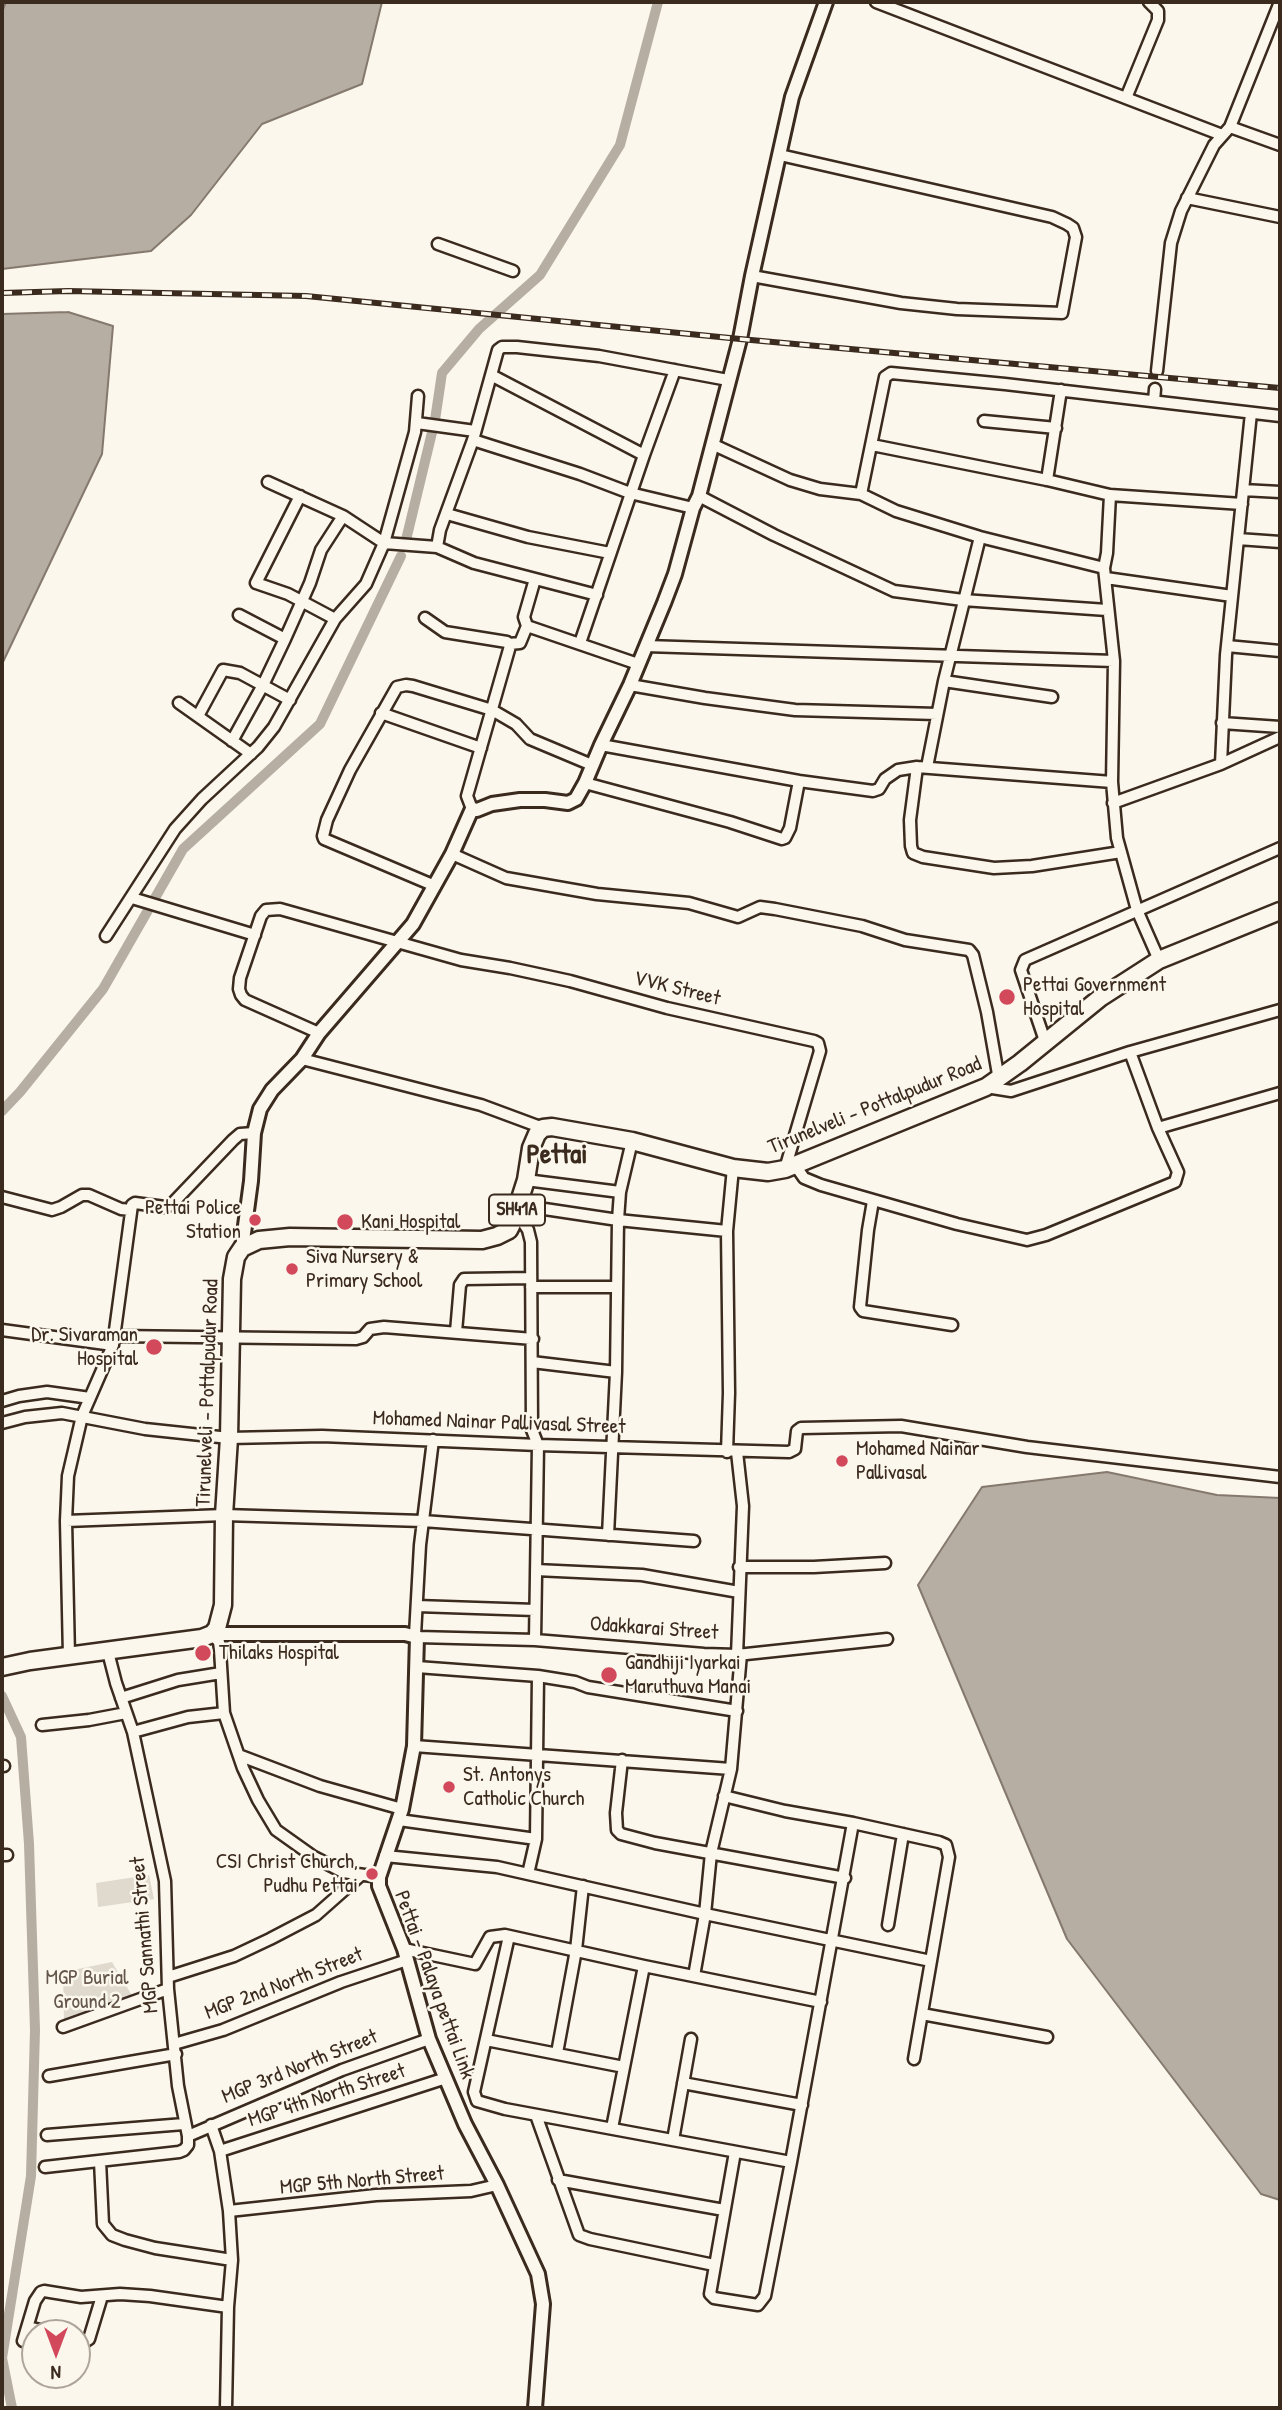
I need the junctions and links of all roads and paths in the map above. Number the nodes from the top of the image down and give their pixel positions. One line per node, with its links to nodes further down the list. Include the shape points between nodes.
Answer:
1 (826, 2): 9 (street, via 792,97)
2 (876, 2): 5 (street)
3 (1149, 2): 5 (street, via 1158,11 1158,20)
4 (1280, 2): 6 (street)
5 (1126, 98): 7 (street)
6 (1230, 127): 7 (street); 8 (street)
7 (1222, 135): 10 (street)
8 (1280, 145)
9 (780, 155): 14 (street); 14 (street, via 1067,224 1076,237 1062,313 901,303)
10 (1187, 198): 11 (street); 16 (street, via 1171,243)
11 (1280, 217)
12 (438, 244): 13 (street)
13 (513, 271)
14 (752, 276): 18 (street)
15 (675, 370): 17 (street, via 508,347 498,350); 18 (street); 31 (street)
16 (1157, 371)
17 (491, 375): 28 (street); 31 (street)
18 (728, 380): 29 (street)
19 (1155, 389): 22 (street)
20 (1061, 390): 22 (street); 27 (street); 30 (street, via 887,374)
21 (418, 396): 26 (street)
22 (1154, 401): 23 (street)
23 (1251, 412): 24 (street); 34 (street)
24 (1280, 416)
25 (984, 421): 27 (street)
26 (421, 423): 28 (street, via 445,425); 47 (street)
27 (1056, 428): 32 (street)
28 (474, 436): 36 (street); 42 (street)
29 (714, 445): 37 (street, via 790,480); 40 (street)
30 (872, 445): 32 (street); 37 (street)
31 (644, 455): 36 (street)
32 (1047, 480): 38 (street)
33 (268, 482): 39 (street)
34 (1243, 490): 35 (street); 41 (street)
35 (1280, 492)
36 (630, 493): 40 (street); 49 (street)
37 (861, 494): 44 (street, via 896,511)
38 (1110, 495): 41 (street); 50 (street)
39 (300, 496): 43 (street); 55 (street, via 256,583)
40 (696, 502): 54 (street, via 894,591); 64 (street, via 675,574)
41 (1242, 504): 45 (street)
42 (447, 514): 48 (street); 49 (street, via 528,537)
43 (343, 516): 47 (street); 55 (street, via 321,550)
44 (980, 537): 50 (street); 54 (street)
45 (1238, 539): 46 (street); 53 (street)
46 (1280, 542)
47 (384, 543): 48 (street); 58 (street, via 366,584)
48 (438, 547): 51 (street, via 474,563)
49 (610, 553): 52 (street)
50 (1105, 573): 53 (street); 56 (street)
51 (535, 579): 52 (street); 60 (street, via 524,617)
52 (597, 595): 62 (street)
53 (1232, 596): 65 (street)
54 (963, 600): 56 (street); 67 (street)
55 (303, 601): 58 (street); 61 (street)
56 (1107, 610): 68 (street)
57 (239, 615): 61 (street)
58 (335, 618): 74 (street)
59 (425, 618): 63 (street, via 444,632)
60 (527, 626): 62 (street); 63 (street, via 520,643)
61 (285, 639): 71 (street)
62 (580, 643): 69 (street)
63 (509, 644): 76 (street)
64 (646, 646): 67 (street); 69 (street)
65 (1227, 646): 66 (street); 80 (street)
66 (1280, 651)
67 (949, 656): 68 (street); 70 (street)
68 (1114, 661): 91 (street)
69 (638, 664): 72 (street)
70 (944, 681): 73 (street); 78 (street)
71 (263, 685): 74 (street); 79 (street, via 223,670); 83 (street)
72 (630, 685): 78 (street, via 794,710); 84 (street)
73 (1052, 697)
74 (290, 700): 86 (street)
75 (179, 703): 79 (street)
76 (492, 710): 77 (street, via 407,685 397,687); 85 (street); 88 (street, via 530,739)
77 (381, 713): 85 (street); 98 (street, via 350,770 323,836)
78 (937, 714): 89 (street)
79 (198, 716): 83 (street)
80 (1222, 723): 81 (street); 87 (street)
81 (1280, 727)
82 (1280, 737): 87 (street)
83 (232, 741): 86 (street)
84 (601, 744): 88 (street); 90 (street)
85 (481, 748): 94 (street, via 467,796)
86 (251, 754): 99 (street, via 175,829)
87 (1221, 764): 93 (street)
88 (592, 765): 92 (street)
89 (922, 767): 90 (street, via 898,770 873,791); 91 (street); 96 (street, via 910,820 913,853 994,868)
90 (799, 781): 92 (street, via 790,828 782,839)
91 (1112, 782): 93 (street)
92 (585, 783): 94 (street, via 576,799 568,803 520,800)
93 (1113, 803): 96 (street)
94 (472, 808): 97 (street)
95 (1280, 848): 100 (street)
96 (1121, 852): 100 (street)
97 (452, 854): 98 (street); 111 (street, via 506,878 597,894 689,903 738,917 760,907 775,909 969,950 985,1002)
98 (435, 886): 104 (street)
99 (132, 898): 102 (street); 103 (street)
100 (1137, 910): 105 (street); 108 (street, via 1022,964)
101 (1280, 911): 105 (main road, Tirunelveli - Pottalpudur Road)
102 (255, 935): 104 (street, via 265,910 273,908); 107 (street, via 240,978 241,995)
103 (106, 936)
104 (398, 943): 107 (street); 117 (street, VVK Street, via 814,1041 819,1046 818,1059 791,1143)
105 (1159, 960): 108 (main road, Tirunelveli - Pottalpudur Road)
106 (1280, 1010): 109 (street)
107 (318, 1033): 110 (street)
108 (1045, 1041): 111 (main road, Tirunelveli - Pottalpudur Road)
109 (1130, 1052): 111 (street, via 1010,1091); 114 (street)
110 (302, 1059): 113 (street, via 481,1105); 115 (street, via 264,1102)
111 (992, 1083): 117 (main road, Tirunelveli - Pottalpudur Road)
112 (1280, 1093): 114 (street)
113 (543, 1128): 116 (main road, Tirunelveli - Pottalpudur Road); 119 (main road, SH41A, via 531,1148)
114 (1158, 1128): 122 (street, via 1178,1172 1175,1182 1034,1239)
115 (254, 1133): 124 (street, via 233,1140 171,1205 135,1203); 127 (street)
116 (632, 1140): 118 (main road, Tirunelveli - Pottalpudur Road); 120 (street)
117 (790, 1167): 118 (main road, Tirunelveli - Pottalpudur Road, via 768,1172); 122 (street, via 810,1181)
118 (733, 1168): 126 (street)
119 (526, 1180): 120 (street); 123 (main road, SH41A)
120 (620, 1192): 125 (street)
121 (2, 1197): 124 (street, via 52,1210 89,1195)
122 (873, 1201): 130 (street, via 860,1307)
123 (518, 1209): 125 (street); 127 (main road, SH41A, via 509,1230 482,1240 290,1237 259,1240); 128 (street, via 530,1236)
124 (131, 1210): 135 (street)
125 (618, 1220): 126 (street); 129 (street)
126 (727, 1231): 146 (street)
127 (242, 1248): 133 (main road, Tirunelveli - Pottalpudur Road, via 232,1279)
128 (531, 1282): 129 (street); 132 (street, via 464,1279); 134 (street)
129 (616, 1287): 137 (street)
130 (951, 1325)
131 (2, 1330): 135 (street)
132 (456, 1332): 133 (street, via 384,1327 370,1329 356,1339); 134 (street)
133 (232, 1338): 135 (street); 142 (main road, Tirunelveli - Pottalpudur Road)
134 (533, 1339): 136 (street)
135 (114, 1340): 138 (street)
136 (533, 1362): 137 (street); 144 (street, via 532,1430)
137 (616, 1372): 145 (street)
138 (90, 1398): 139 (street, via 47,1392); 140 (street)
139 (2, 1401)
140 (82, 1416): 141 (street, Mohamed Nainar Pallivasal Street, via 37,1415); 142 (street, Mohamed Nainar Pallivasal Street, via 145,1429); 149 (street, via 71,1456)
141 (2, 1423)
142 (229, 1438): 143 (street, Mohamed Nainar Pallivasal Street); 148 (main road, Tirunelveli - Pottalpudur Road)
143 (433, 1440): 144 (street, Mohamed Nainar Pallivasal Street); 150 (street)
144 (538, 1446): 145 (street, Mohamed Nainar Pallivasal Street); 151 (street)
145 (612, 1446): 146 (street, Mohamed Nainar Pallivasal Street); 152 (street)
146 (732, 1452): 147 (street, Mohamed Nainar Pallivasal Street, via 789,1452 795,1449 797,1431 802,1428 866,1426); 155 (street, via 743,1506)
147 (1280, 1477)
148 (224, 1516): 149 (street); 150 (street); 160 (main road, Tirunelveli - Pottalpudur Road, via 223,1605)
149 (66, 1521): 166 (street)
150 (423, 1521): 151 (street); 158 (street)
151 (537, 1531): 152 (street); 156 (street)
152 (608, 1535): 153 (street)
153 (694, 1541)
154 (886, 1563): 155 (street)
155 (739, 1567): 157 (street)
156 (536, 1570): 157 (street, via 642,1575); 159 (street)
157 (739, 1592): 165 (street)
158 (417, 1606): 159 (street); 161 (street)
159 (535, 1610): 163 (street)
160 (213, 1633): 161 (street); 164 (main road); 169 (street, via 220,1645)
161 (416, 1636): 163 (street, Odakkarai Street); 168 (street, Pettai - Palaya pettai Link)
162 (887, 1639): 165 (street, Odakkarai Street)
163 (535, 1640): 165 (street, Odakkarai Street)
164 (108, 1652): 166 (main road); 171 (street, MGP Sannathi Street)
165 (739, 1654): 172 (street)
166 (69, 1656): 167 (main road)
167 (2, 1667)
168 (417, 1667): 170 (street); 177 (street, Pettai - Palaya pettai Link)
169 (221, 1673): 171 (street, via 178,1680); 174 (street)
170 (538, 1676): 172 (street); 178 (street)
171 (121, 1698): 173 (street, MGP Sannathi Street)
172 (737, 1711): 181 (street)
173 (126, 1713): 175 (street); 176 (street, MGP Sannathi Street)
174 (224, 1713): 176 (street); 179 (street)
175 (42, 1725)
176 (133, 1732): 202 (street, MGP Sannathi Street, via 164,1881)
177 (414, 1746): 178 (street); 183 (street, Pettai - Palaya pettai Link)
178 (537, 1754): 180 (street); 186 (street)
179 (241, 1756): 183 (street); 190 (street, via 276,1830 314,1857)
180 (622, 1760): 181 (street); 187 (street, via 617,1830 626,1836)
181 (730, 1769): 182 (street)
182 (724, 1796): 184 (street); 187 (street)
183 (400, 1814): 186 (street); 188 (street, Pettai - Palaya pettai Link)
184 (853, 1823): 185 (street); 192 (street)
185 (903, 1834): 195 (street); 200 (street, via 939,1842 948,1850)
186 (536, 1839): 189 (street)
187 (711, 1853): 192 (street); 194 (street)
188 (386, 1856): 189 (street); 191 (street, Pettai - Palaya pettai Link)
189 (528, 1874): 193 (street)
190 (360, 1875): 191 (street); 202 (street, via 316,1915 234,1956)
191 (379, 1877): 199 (street, Pettai - Palaya pettai Link, via 380,1894)
192 (845, 1878): 197 (street)
193 (583, 1886): 194 (street); 198 (street)
194 (705, 1914): 197 (street); 203 (street)
195 (888, 1925)
196 (509, 1937): 198 (street); 199 (street, via 490,1937 475,1964); 211 (street)
197 (834, 1940): 200 (street); 205 (street)
198 (576, 1950): 201 (street); 213 (street)
199 (406, 1955): 209 (street, Pettai - Palaya pettai Link); 212 (street, MGP 2nd North Street)
200 (931, 1961): 206 (street)
201 (644, 1966): 203 (street); 215 (street)
202 (169, 1976): 204 (street, MGP Sannathi Street)
203 (694, 1976): 205 (street)
204 (168, 1989): 207 (street); 212 (street, MGP Sannathi Street)
205 (821, 2001): 219 (street)
206 (922, 2014): 208 (street); 214 (street)
207 (63, 2026)
208 (1047, 2037)
209 (429, 2039): 217 (street, Pettai - Palaya pettai Link); 222 (street, MGP 3rd North Street)
210 (691, 2039): 218 (street)
211 (486, 2040): 213 (street); 220 (street, via 474,2098 488,2106)
212 (175, 2049): 216 (street, MGP 2nd North Street); 221 (street, MGP Sannathi Street)
213 (556, 2053): 215 (street)
214 (914, 2059)
215 (624, 2067): 223 (street)
216 (49, 2076)
217 (446, 2078): 227 (street, MGP 4th North Street); 233 (street, Pettai - Palaya pettai Link)
218 (683, 2083): 219 (street); 226 (street)
219 (802, 2105): 230 (street)
220 (536, 2115): 223 (street); 232 (street)
221 (184, 2124): 224 (street); 225 (street, MGP Sannathi Street)
222 (211, 2125): 225 (street, MGP 3rd North Street); 227 (street)
223 (612, 2128): 226 (street)
224 (47, 2135)
225 (188, 2136): 229 (street, MGP 3rd North Street, via 184,2150)
226 (673, 2140): 228 (street)
227 (220, 2151): 235 (street)
228 (735, 2151): 230 (street); 234 (street)
229 (100, 2161): 231 (street); 236 (street, via 103,2224 116,2238)
230 (791, 2162): 237 (street, via 762,2303 711,2297)
231 (46, 2167)
232 (558, 2180): 234 (street); 237 (street, via 583,2237)
233 (497, 2185): 235 (street, MGP 5th North Street); 243 (street, Pettai - Palaya pettai Link, via 541,2286 544,2304)
234 (724, 2210): 237 (street)
235 (229, 2211): 236 (street)
236 (232, 2260): 239 (street)
237 (714, 2264)
238 (102, 2295): 239 (street, via 150,2296); 240 (street, via 41,2292); 241 (street)
239 (228, 2307): 242 (street)
240 (29, 2319)
241 (91, 2332)
242 (226, 2408)
243 (535, 2408)

